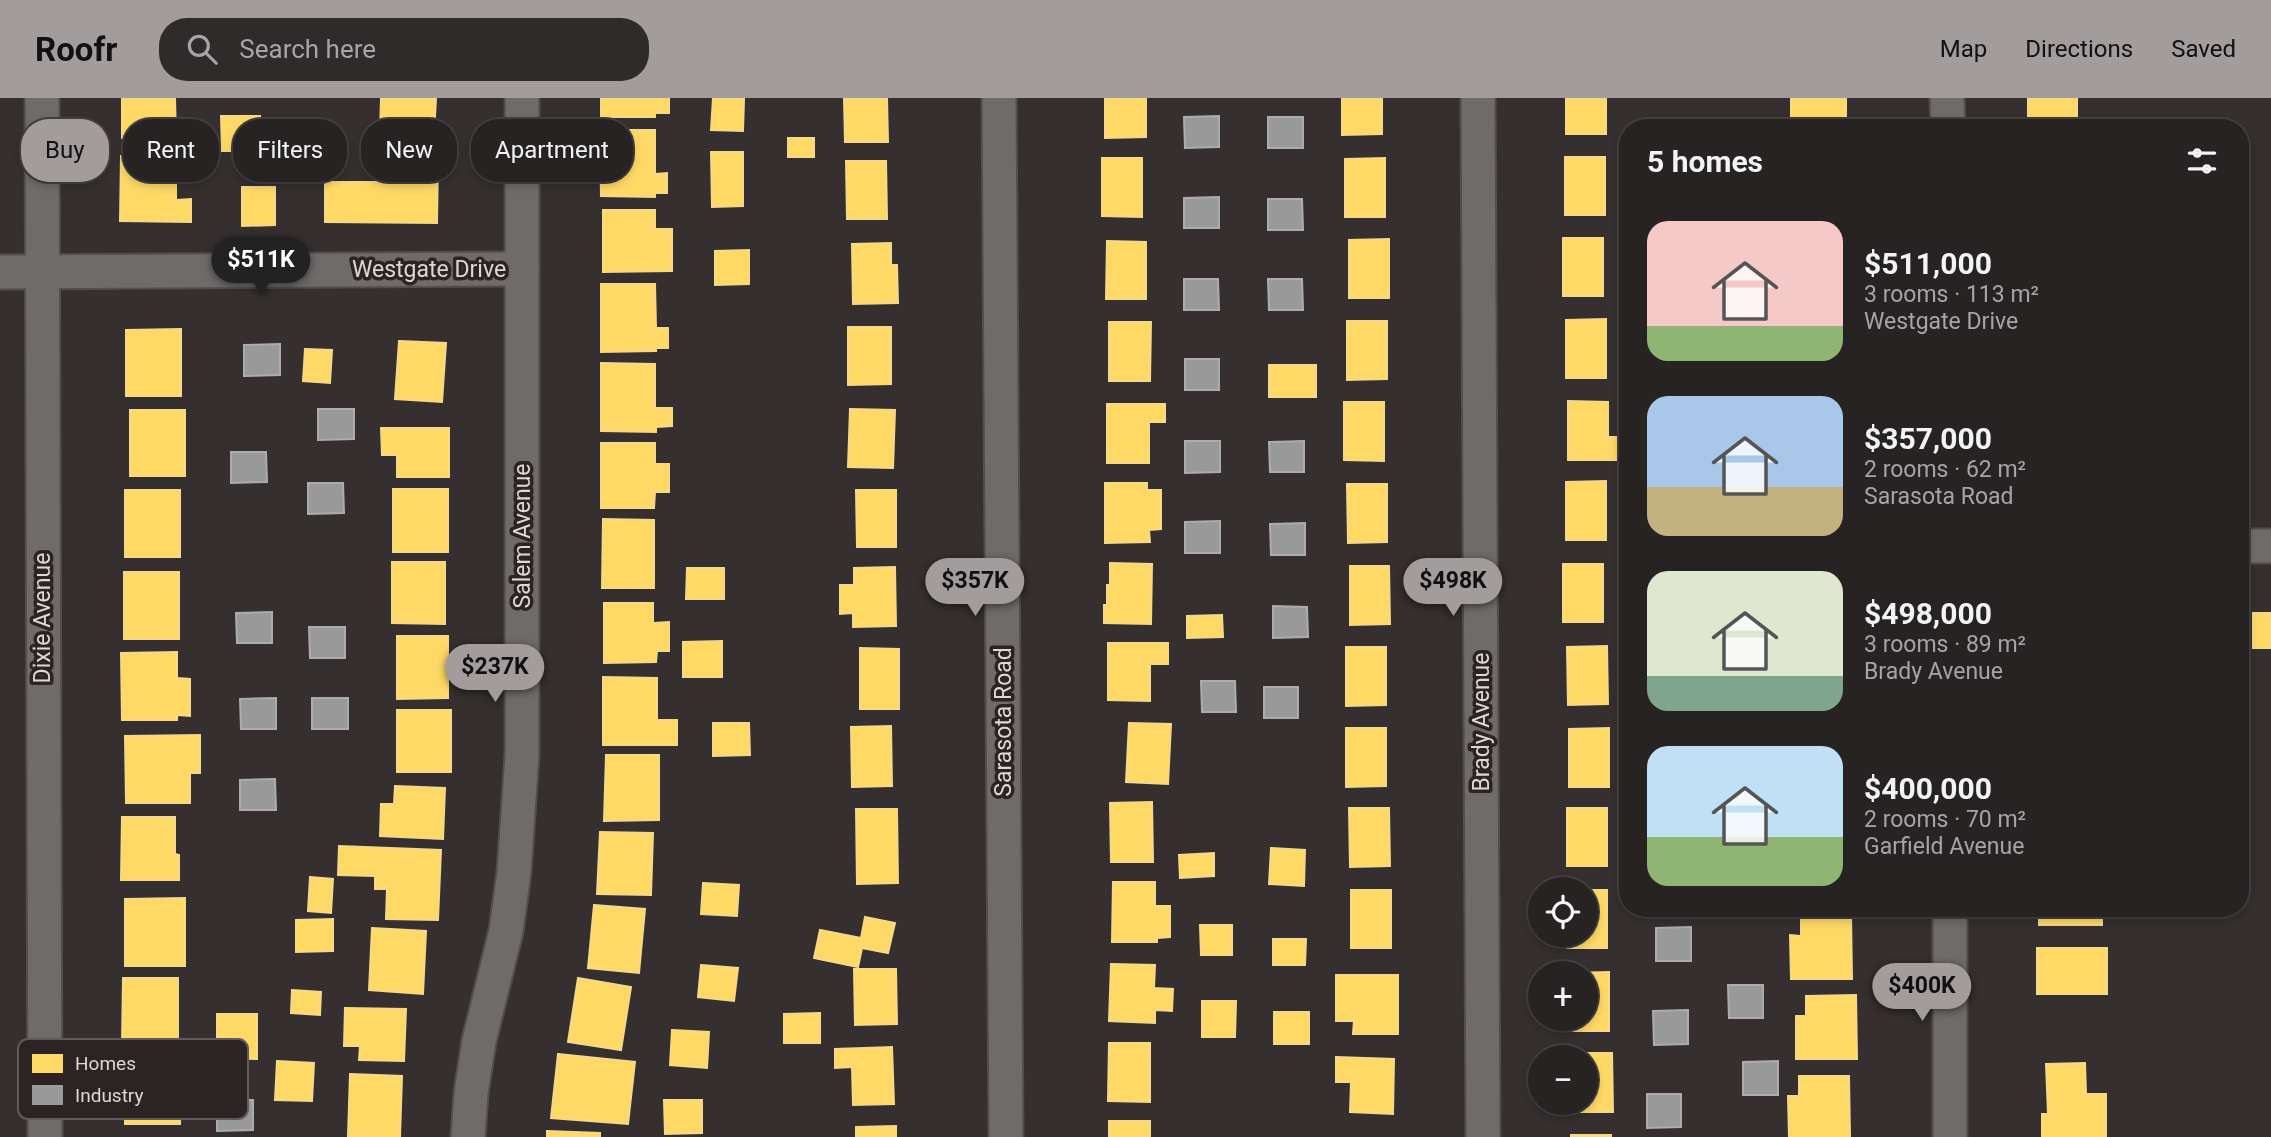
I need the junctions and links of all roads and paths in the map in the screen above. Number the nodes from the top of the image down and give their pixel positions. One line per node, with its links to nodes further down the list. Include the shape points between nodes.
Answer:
1 (42, 98): 9 (street, Dixie Avenue)
2 (522, 98): 7 (street, Salem Avenue)
3 (999, 98): 17 (street, Sarasota Road)
4 (1478, 98): 18 (street, Brady Avenue)
5 (1947, 98): 6 (street)
6 (1948, 119)
7 (522, 269): 9 (street, Westgate Drive); 16 (street, Salem Avenue, via 522,755 506,931 479,1041)
8 (0, 272): 9 (street, Westgate Drive)
9 (41, 272): 13 (street, Dixie Avenue)
10 (2249, 546): 11 (street)
11 (2271, 546)
12 (1950, 917): 19 (street)
13 (45, 1039)
14 (45, 1119): 15 (street, Dixie Avenue)
15 (45, 1137)
16 (468, 1137)
17 (1006, 1137)
18 (1483, 1137)
19 (1950, 1137)

